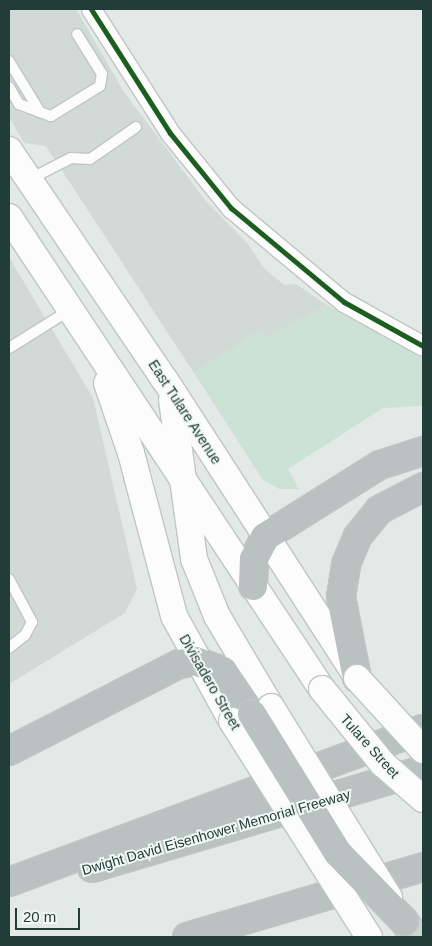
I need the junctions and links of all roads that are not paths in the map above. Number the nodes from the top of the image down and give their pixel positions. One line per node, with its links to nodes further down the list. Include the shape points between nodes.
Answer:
1 (91, 9): 14 (street, via 170,133 231,208 344,302)
2 (77, 34): 5 (lane, via 102,74 100,86 51,116)
3 (9, 60): 5 (lane)
4 (9, 87): 5 (lane, via 19,104)
5 (40, 112)
6 (136, 127): 8 (lane, via 90,159 71,158)
7 (9, 150): 8 (main road, East Tulare Avenue)
8 (19, 178): 11 (main road, East Tulare Avenue)
9 (9, 208): 11 (main road, via 39,223 69,269)
10 (9, 217): 12 (main road)
11 (110, 298): 16 (main road, East Tulare Avenue)
12 (68, 311): 13 (main road); 15 (lane)
13 (91, 343): 18 (main road); 24 (main road, Divisadero Street, via 131,454 174,616)
14 (423, 346)
15 (9, 348)
16 (166, 380): 18 (main road, Divisadero Street, via 178,429); 20 (main road, East Tulare Avenue)
17 (423, 451): 20 (highway, via 380,465)
18 (180, 472): 22 (main road); 26 (main road, Divisadero Street, via 189,534 204,588)
19 (423, 487): 25 (highway, via 379,510 351,549 341,597)
20 (265, 537): 22 (highway, via 254,559); 25 (main road, East Tulare Avenue)
21 (9, 579): 23 (lane, via 32,622 26,635)
22 (253, 586): 31 (main road, Tulare Street, bridge, via 322,689 383,764)
23 (9, 648)
24 (195, 661): 26 (highway, via 223,671); 28 (highway, via 179,664)
25 (355, 669): 29 (main road, bridge)
26 (252, 714): 35 (highway, bridge, via 338,853); 37 (main road, Divisadero Street, bridge)
27 (423, 729): 33 (highway)
28 (9, 750)
29 (423, 750)
30 (423, 770): 34 (highway, Dwight David Eisenhower Memorial Freeway)
31 (423, 799)
32 (423, 867): 36 (highway)
33 (9, 882)
34 (9, 892)
35 (409, 929)
36 (188, 937)
37 (370, 937)

